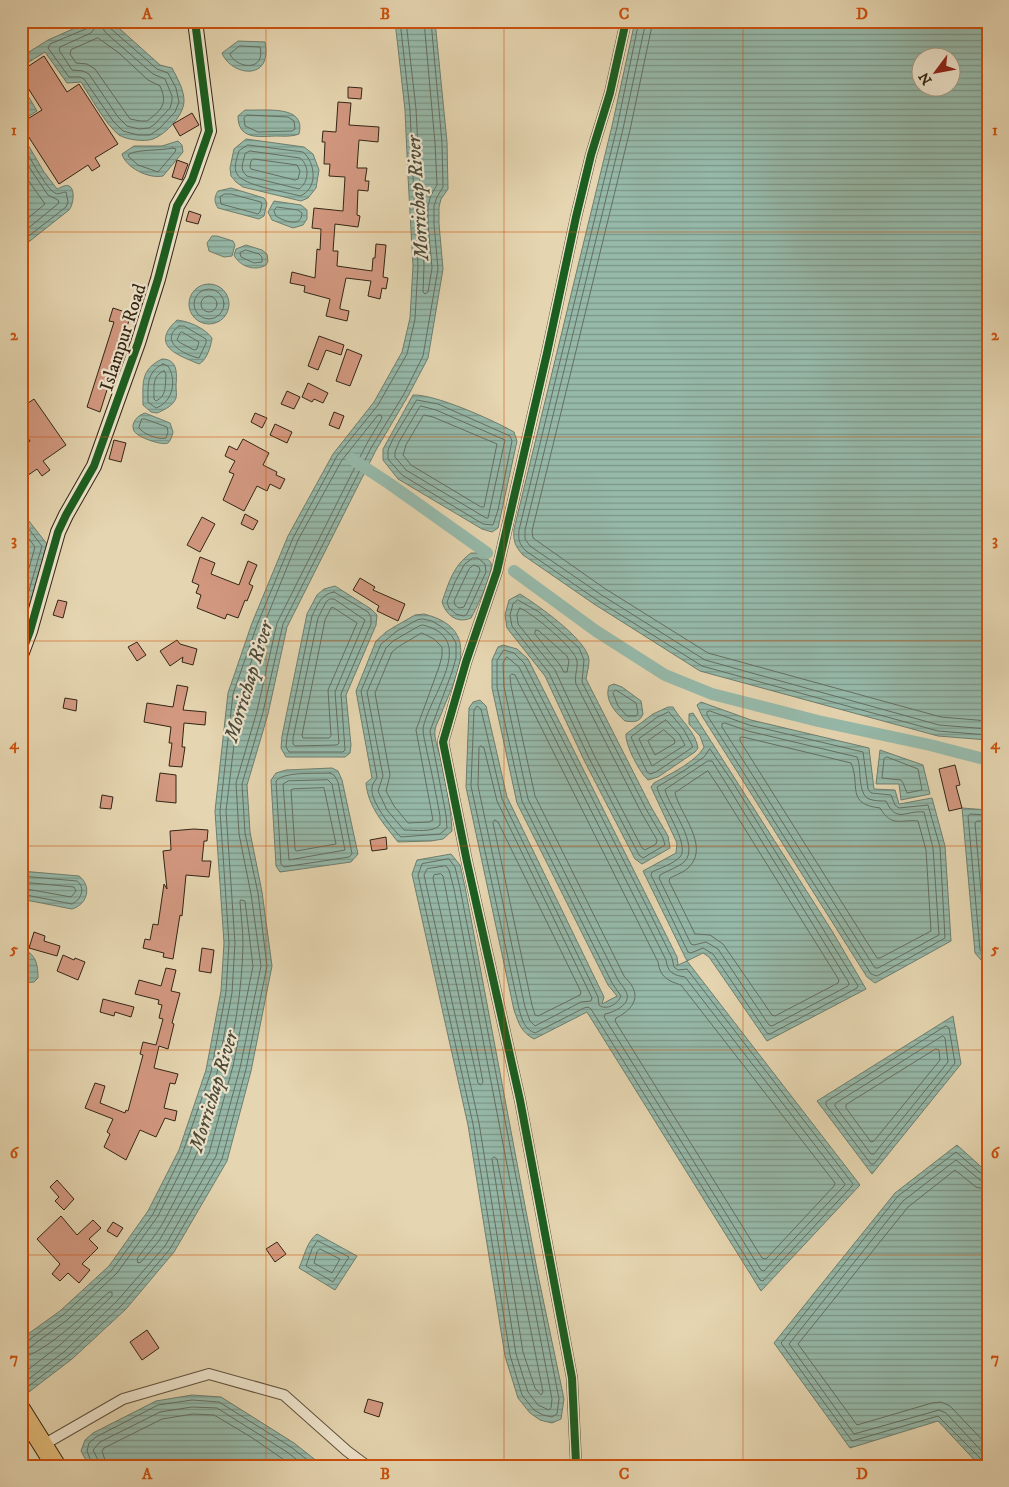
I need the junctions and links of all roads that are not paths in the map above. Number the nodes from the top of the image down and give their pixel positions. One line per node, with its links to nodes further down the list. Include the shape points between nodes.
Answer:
1 (195, 21): 3 (street, Islampur Road, via 209,132 192,180 177,206 141,335 94,466 58,532)
2 (626, 21): 8 (street, via 576,217 497,571 443,742 520,1100 572,1378)
3 (21, 655)
4 (25, 1419): 5 (highway)
5 (42, 1444): 6 (highway); 7 (street, via 123,1399 209,1374 284,1395)
6 (56, 1466)
7 (367, 1466)
8 (574, 1466)

